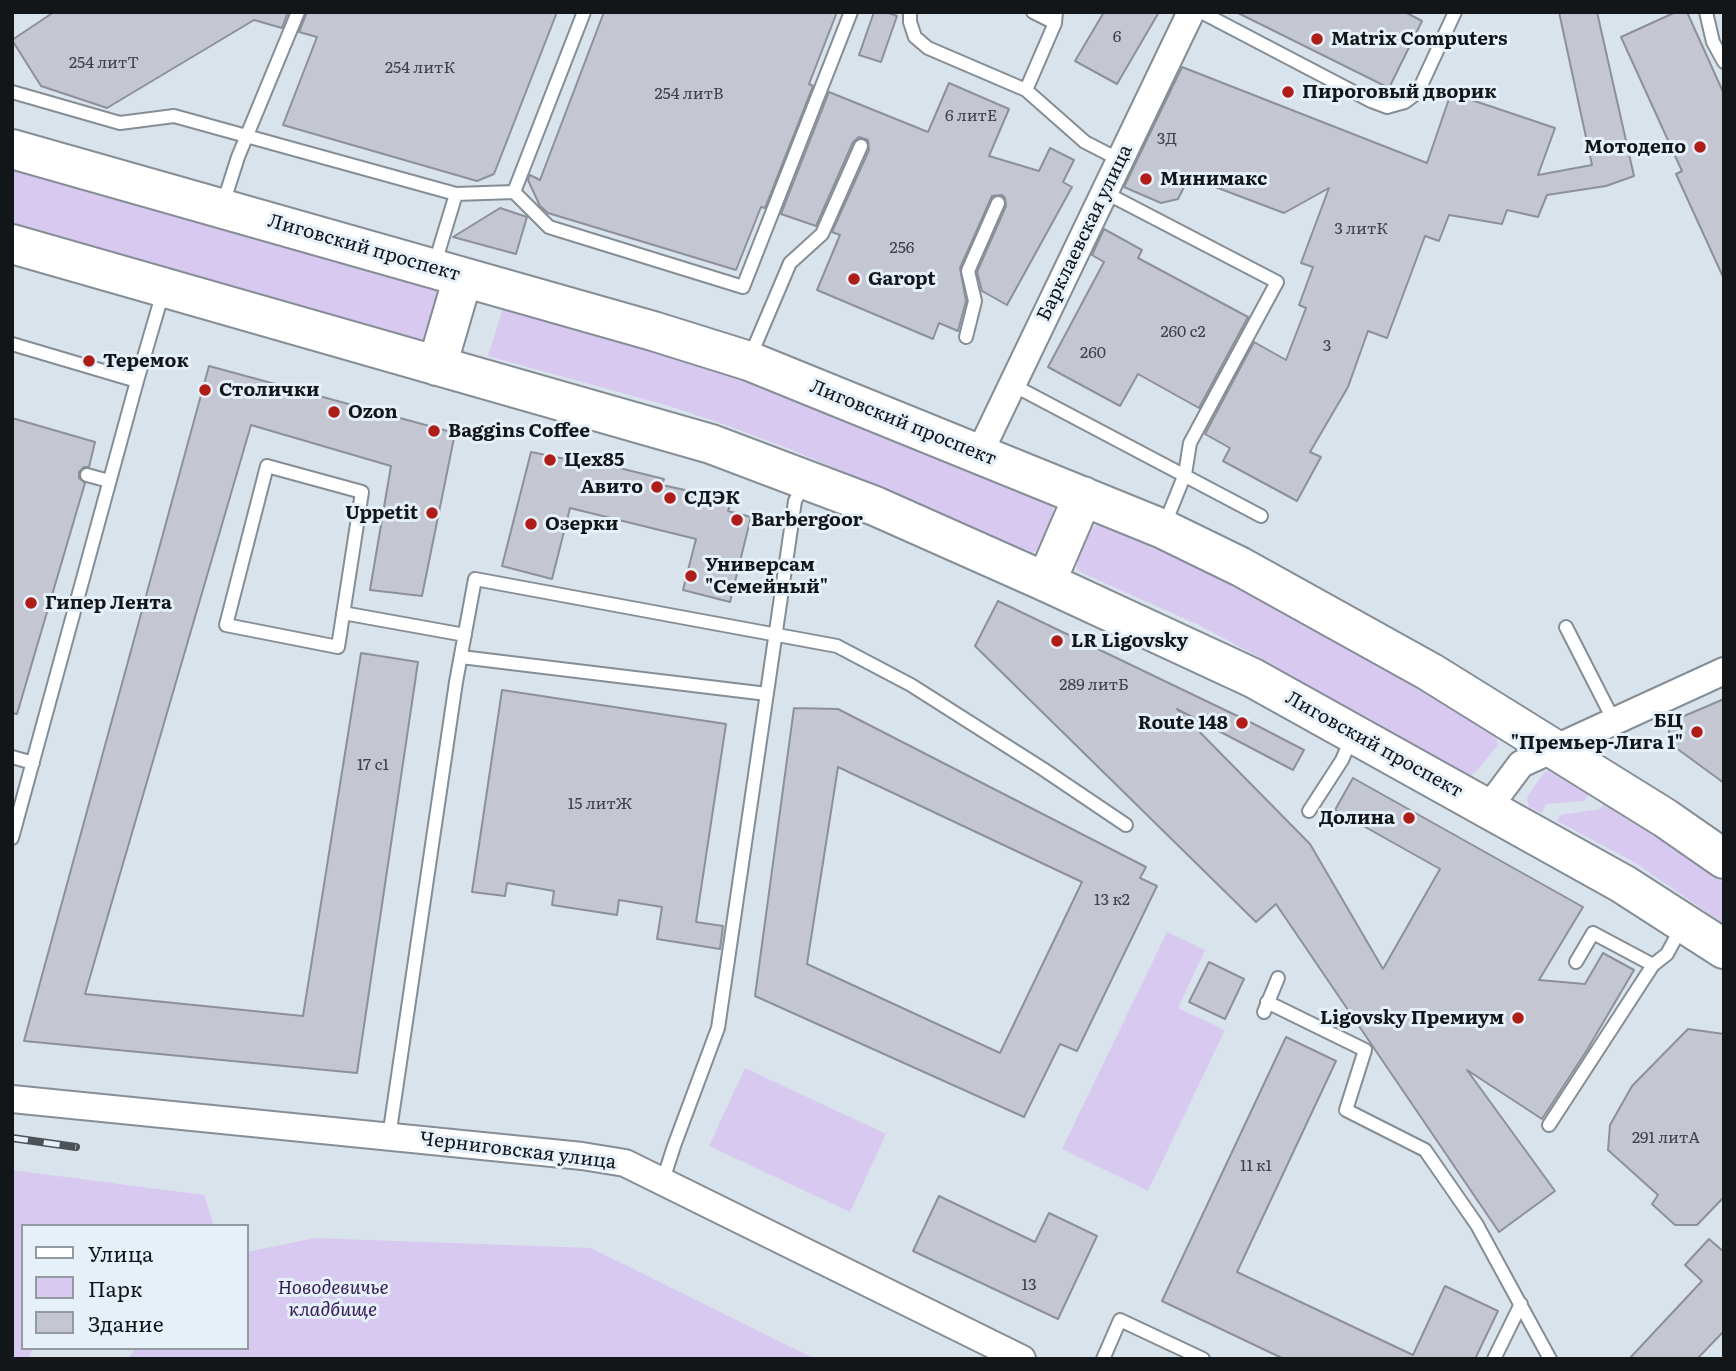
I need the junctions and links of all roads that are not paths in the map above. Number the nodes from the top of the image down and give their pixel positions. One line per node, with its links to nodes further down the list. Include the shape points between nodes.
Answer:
1 (298, 12): 14 (lane)
2 (584, 12): 18 (lane)
3 (851, 12): 18 (lane, via 743,287 549,227)
4 (910, 12): 12 (lane, via 915,37 928,48)
5 (1033, 12): 10 (lane)
6 (1191, 12): 17 (street, Барклаевская улица)
7 (1201, 12): 8 (lane, via 1387,107 1405,103 1418,92)
8 (1455, 12)
9 (1706, 12): 11 (lane, via 1713,42)
10 (1056, 18): 12 (lane)
11 (1724, 62)
12 (1026, 90): 17 (lane, via 1084,142)
13 (12, 92): 14 (lane, via 120,122 174,116)
14 (248, 136): 20 (lane); 22 (lane)
15 (861, 146): 28 (lane, via 822,234 790,263)
16 (12, 149): 22 (main road, Лиговский проспект)
17 (1120, 160): 19 (street, Барклаевская улица)
18 (514, 192): 20 (lane)
19 (1104, 192): 31 (street, Барклаевская улица); 33 (lane, via 1277,282 1190,443)
20 (456, 194): 24 (lane)
21 (998, 203): 26 (lane, via 968,271 975,301)
22 (221, 208): 24 (main road, Лиговский проспект)
23 (12, 244): 25 (main road, Лиговский проспект)
24 (449, 273): 28 (main road, Лиговский проспект); 29 (main road)
25 (165, 288): 29 (main road, Лиговский проспект); 30 (lane)
26 (966, 337)
27 (12, 344): 30 (lane)
28 (748, 361): 32 (main road, Лиговский проспект)
29 (438, 366): 35 (main road, Лиговский проспект, via 711,444)
30 (137, 381): 36 (lane)
31 (1011, 384): 32 (street, Барклаевская улица); 33 (lane)
32 (979, 454): 37 (main road, Лиговский проспект)
33 (1185, 474): 38 (lane); 39 (lane)
34 (87, 475): 36 (lane)
35 (806, 480): 40 (main road, Лиговский проспект); 43 (lane, via 795,501)
36 (109, 481): 52 (lane)
37 (1083, 496): 39 (main road, Лиговский проспект); 40 (main road)
38 (1261, 516)
39 (1163, 529): 50 (main road, Лиговский проспект, via 1317,608)
40 (1046, 582): 49 (main road, Лиговский проспект, via 1253,678)
41 (343, 613): 41 (lane, via 362,492 267,466 226,625 338,647); 44 (lane)
42 (1566, 627): 48 (lane)
43 (776, 634): 44 (lane, via 475,579); 47 (lane); 55 (lane, via 837,646 911,685)
44 (465, 635): 45 (lane)
45 (461, 657): 47 (lane); 65 (lane)
46 (1724, 671): 48 (street)
47 (766, 694): 66 (lane, via 718,1028)
48 (1614, 721): 50 (street)
49 (1354, 733): 53 (main road, Лиговский проспект); 54 (lane)
50 (1554, 748): 53 (street, via 1521,764); 57 (main road, Лиговский проспект)
51 (12, 757): 52 (lane)
52 (33, 763): 56 (lane)
53 (1488, 808): 58 (main road, Лиговский проспект)
54 (1309, 811)
55 (1126, 825)
56 (12, 838)
57 (1724, 859)
58 (1683, 923): 59 (main road, Лиговский проспект); 61 (lane, via 1667,954)
59 (1724, 949)
60 (1576, 962): 61 (lane, via 1594,933)
61 (1653, 965): 64 (lane)
62 (1278, 978): 67 (lane, via 1265,1007 1365,1050 1346,1111 1425,1150 1477,1225)
63 (12, 1099): 65 (street, Черниговская улица)
64 (1549, 1125)
65 (389, 1137): 66 (street, Черниговская улица, via 582,1156 625,1163)
66 (663, 1180): 68 (street, Черниговская улица)
67 (1521, 1304): 71 (lane); 72 (lane)
68 (1022, 1359)
69 (1103, 1359): 70 (lane, via 1120,1320)
70 (1203, 1359)
71 (1494, 1359)
72 (1550, 1359)

